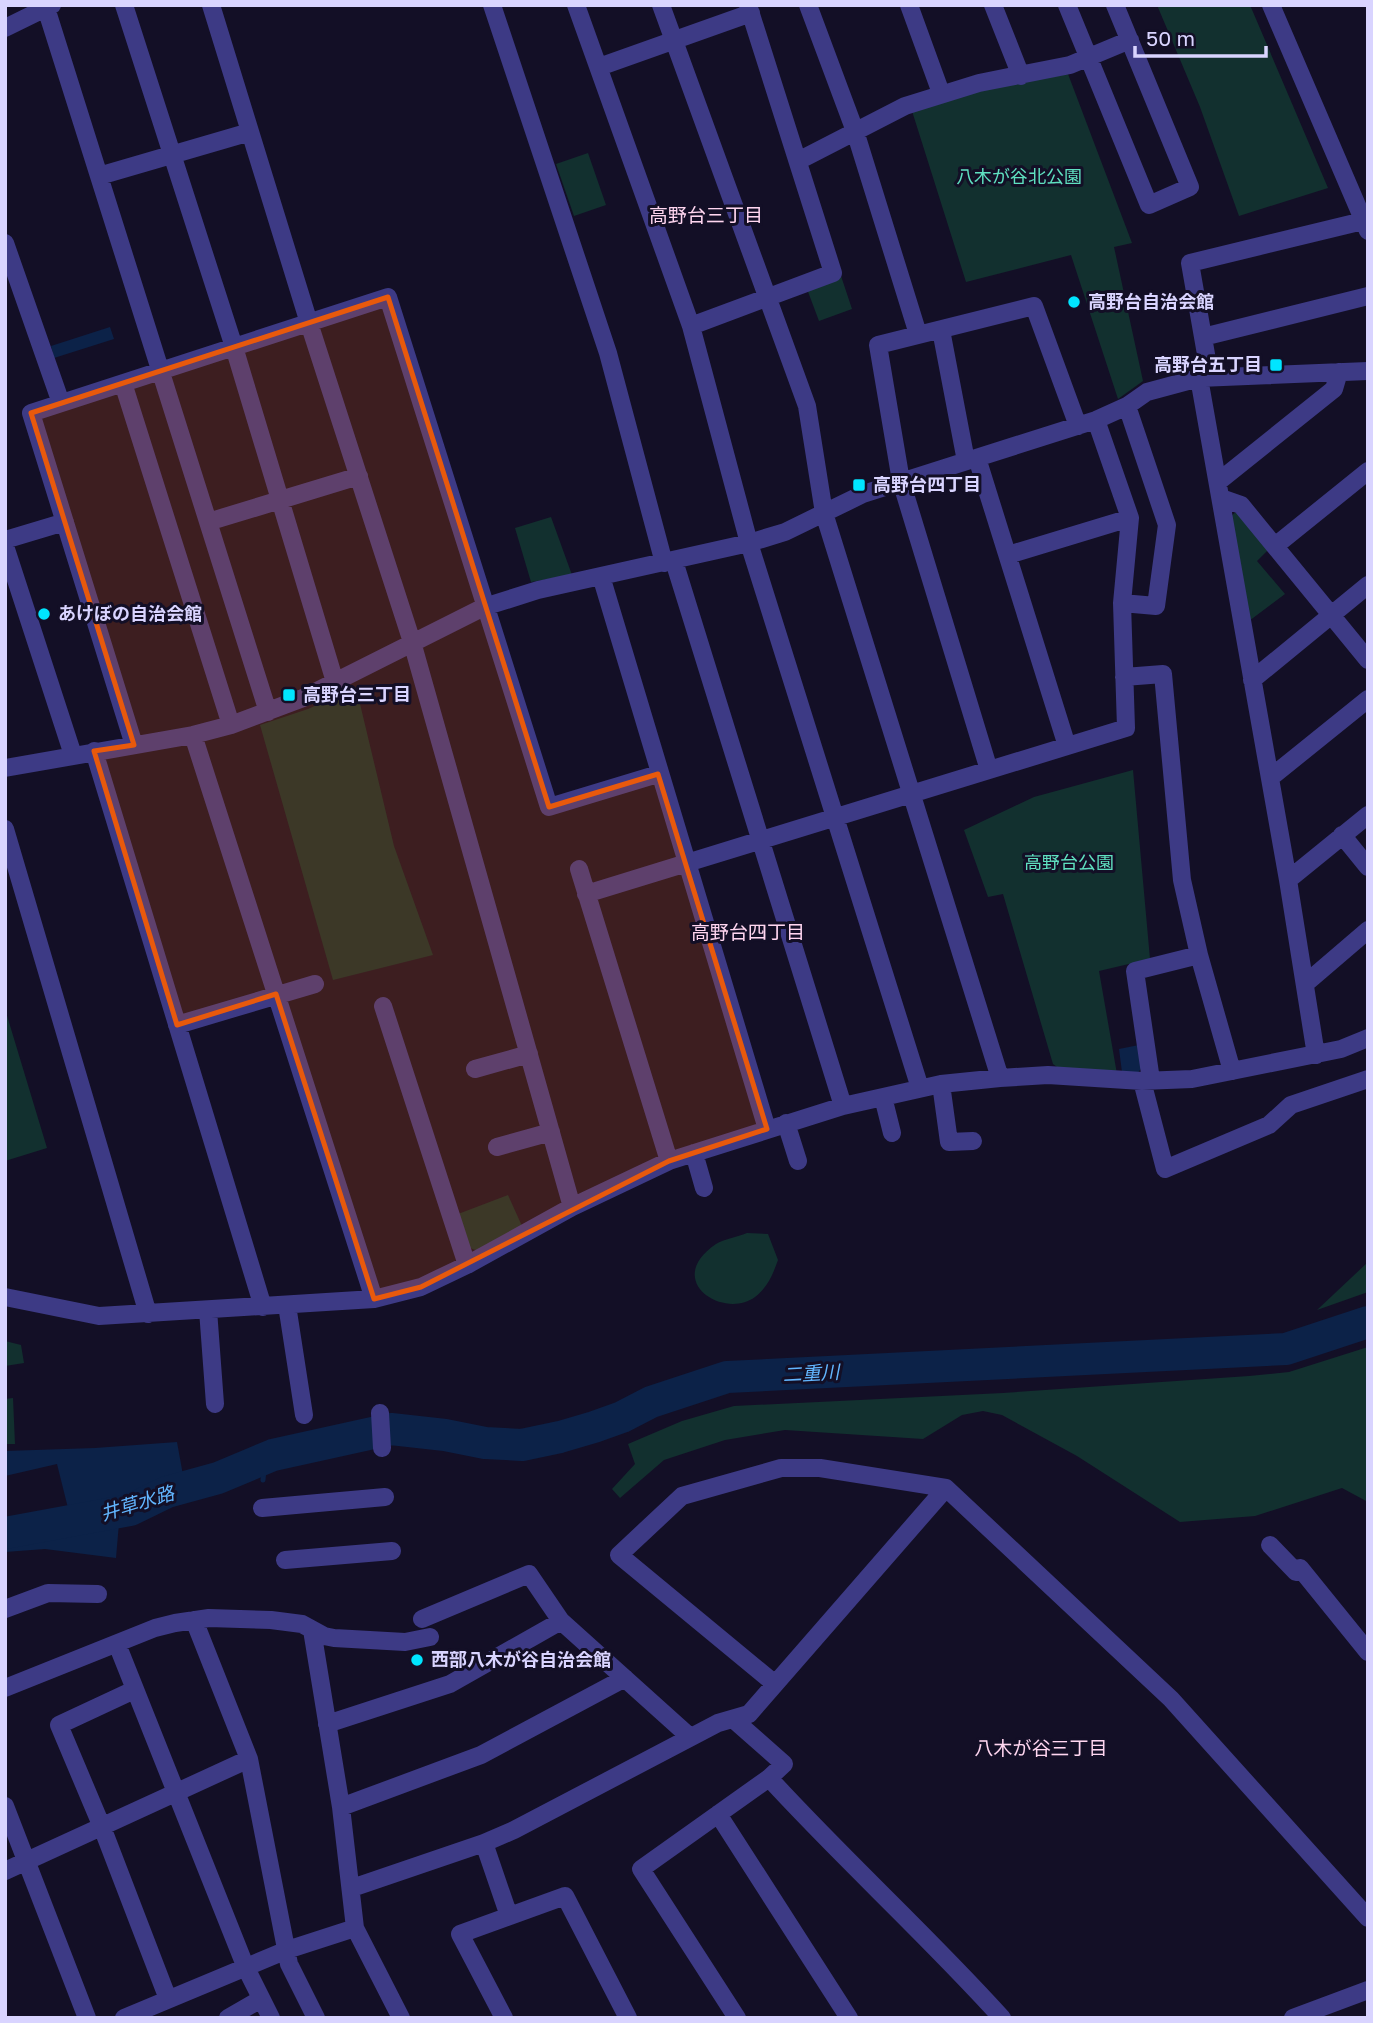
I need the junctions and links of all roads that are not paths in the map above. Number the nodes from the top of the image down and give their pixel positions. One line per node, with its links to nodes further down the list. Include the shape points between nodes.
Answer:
1 (124, 5): 23 (street)
2 (211, 5): 22 (street)
3 (492, 5): 60 (street, via 608,353)
4 (576, 5): 18 (street)
5 (662, 5): 15 (street)
6 (808, 5): 21 (street)
7 (909, 5): 20 (street)
8 (993, 5): 19 (street)
9 (1067, 5): 17 (street)
10 (1115, 5): 16 (street)
11 (1272, 5): 26 (street)
12 (49, 7): 14 (street); 25 (street)
13 (749, 9): 15 (street); 24 (street)
14 (5, 29)
15 (674, 40): 18 (street); 29 (street)
16 (1130, 40): 17 (street); 17 (street, via 1191,187 1149,205)
17 (1088, 58): 19 (street)
18 (599, 67): 31 (street)
19 (1021, 76): 20 (street)
20 (941, 93): 21 (street)
21 (855, 131): 24 (street); 33 (street)
22 (250, 132): 23 (street); 30 (street)
23 (173, 155): 25 (street); 35 (street)
24 (798, 160): 29 (street, via 833,273)
25 (99, 176): 36 (street)
26 (1366, 226): 34 (street, via 1190,262)
27 (5, 243): 41 (street)
28 (1368, 296): 34 (street)
29 (769, 297): 31 (street); 51 (street, via 807,406)
30 (309, 323): 35 (street); 47 (street); 64 (street, via 388,297)
31 (691, 326): 56 (street)
32 (941, 330): 33 (street); 44 (street, via 1034,306); 45 (street)
33 (918, 334): 48 (street, via 878,345)
34 (1203, 337): 39 (street)
35 (234, 347): 36 (street); 50 (street)
36 (160, 371): 40 (street); 53 (street)
37 (1368, 371): 38 (street)
38 (1339, 372): 39 (street); 49 (street, via 1334,389)
39 (1204, 378): 42 (street, via 1147,392); 49 (street)
40 (123, 383): 41 (street); 73 (street)
41 (61, 402): 54 (street, via 31,413)
42 (1127, 406): 43 (street); 63 (street, via 1167,525 1156,606)
43 (1096, 420): 44 (street); 52 (street)
44 (1078, 426): 45 (street)
45 (972, 460): 48 (street); 59 (street)
46 (1368, 471): 58 (street)
47 (359, 476): 50 (street); 66 (street)
48 (901, 481): 51 (street); 80 (street)
49 (1220, 490): 58 (street, via 1241,505); 69 (street)
50 (280, 500): 53 (street); 70 (street)
51 (824, 513): 56 (street); 83 (street)
52 (1130, 518): 59 (street); 63 (street)
53 (208, 522): 72 (street)
54 (65, 523): 55 (street); 75 (street)
55 (5, 540)
56 (750, 542): 60 (street); 85 (street)
57 (5, 546): 78 (street)
58 (1275, 546): 65 (street)
59 (1008, 555): 76 (street)
60 (669, 562): 61 (street); 88 (street)
61 (601, 576): 64 (street); 81 (street)
62 (1368, 585): 65 (street)
63 (1122, 603): 68 (street)
64 (484, 607): 66 (street); 81 (street, via 549,807)
65 (1331, 614): 67 (street); 69 (street)
66 (412, 642): 70 (street); 102 (street)
67 (1368, 660)
68 (1124, 677): 76 (street, via 1126,728); 95 (street, via 1163,674 1182,880)
69 (1252, 680): 82 (street)
70 (335, 682): 72 (street)
71 (1368, 699): 82 (street)
72 (268, 712): 73 (street)
73 (230, 725): 74 (street)
74 (193, 735): 75 (street); 98 (street)
75 (134, 745): 77 (street)
76 (1066, 746): 80 (street)
77 (94, 751): 78 (street); 100 (street)
78 (73, 755): 79 (street)
79 (5, 768)
80 (989, 770): 83 (street)
81 (659, 774): 89 (street)
82 (1270, 778): 92 (street)
83 (912, 794): 85 (street); 106 (street)
84 (1368, 815): 87 (street)
85 (836, 817): 88 (street); 110 (street)
86 (5, 829): 130 (street)
87 (1342, 835): 90 (street); 92 (street)
88 (761, 840): 89 (street); 112 (street)
89 (687, 863): 93 (street); 114 (street)
90 (1368, 867)
91 (579, 869): 93 (street)
92 (1288, 880): 97 (street)
93 (586, 894): 120 (street)
94 (1368, 930): 97 (street)
95 (1199, 955): 105 (street); 108 (street, via 1135,971)
96 (316, 984): 98 (street)
97 (1305, 984): 103 (street)
98 (276, 995): 100 (street); 126 (street)
99 (383, 1006): 124 (street)
100 (177, 1025): 128 (street)
101 (1368, 1038): 103 (street)
102 (529, 1054): 104 (street); 115 (street)
103 (1316, 1055): 105 (street)
104 (475, 1069)
105 (1232, 1071): 108 (street, via 1192,1079)
106 (1000, 1078): 108 (street, via 1048,1075); 109 (street)
107 (1368, 1079): 108 (street, via 1291,1105 1269,1125 1165,1170)
108 (1147, 1080)
109 (941, 1084): 110 (street); 117 (street, via 949,1142)
110 (920, 1088): 111 (street)
111 (883, 1097): 112 (street); 116 (street)
112 (843, 1106): 113 (street)
113 (786, 1123): 114 (street); 121 (street)
114 (766, 1129): 119 (street)
115 (551, 1132): 118 (street); 123 (street)
116 (892, 1133)
117 (973, 1141)
118 (498, 1147)
119 (694, 1153): 120 (street); 122 (street)
120 (668, 1161): 123 (street)
121 (798, 1161)
122 (704, 1188)
123 (572, 1207): 124 (street)
124 (467, 1265): 126 (street, via 421,1287)
125 (5, 1297): 130 (street, via 99,1316)
126 (374, 1299): 127 (street)
127 (287, 1305): 128 (street); 133 (street)
128 (263, 1307): 129 (street)
129 (208, 1310): 130 (street); 131 (street)
130 (148, 1314)
131 (215, 1404)
132 (380, 1413): 134 (street)
133 (303, 1415)
134 (382, 1448)
135 (946, 1488): 151 (street); 151 (street, via 820,1468 781,1468 682,1496 619,1555); 169 (street, via 1171,1699)
136 (385, 1497): 137 (street)
137 (262, 1508)
138 (1270, 1545): 149 (street, via 1298,1570)
139 (392, 1551): 140 (street)
140 (285, 1560)
141 (98, 1594): 142 (street, via 48,1593)
142 (5, 1609)
143 (422, 1619): 145 (street, via 529,1574)
144 (194, 1620): 146 (street, via 271,1620); 148 (street, via 155,1628); 157 (street)
145 (561, 1621): 150 (street); 155 (street, via 450,1684)
146 (312, 1630): 147 (street, via 356,1640 405,1642); 155 (street)
147 (429, 1637)
148 (117, 1644): 152 (street); 153 (street)
149 (1368, 1652)
150 (625, 1678): 156 (street); 161 (street, via 481,1755)
151 (775, 1684): 154 (street, via 750,1714)
152 (5, 1688)
153 (134, 1690): 159 (street); 163 (street, via 59,1725)
154 (733, 1718): 156 (street); 158 (street, via 784,1763)
155 (327, 1724): 161 (street)
156 (690, 1738): 164 (street)
157 (249, 1759): 159 (street); 171 (street)
158 (769, 1777): 162 (street); 187 (street, via 824,1839)
159 (175, 1791): 163 (street); 172 (street)
160 (5, 1806): 165 (street)
161 (341, 1807): 167 (street)
162 (718, 1814): 185 (street, via 641,1869); 186 (street)
163 (102, 1826): 165 (street); 175 (street)
164 (484, 1843): 167 (street); 168 (street)
165 (27, 1861): 166 (street); 177 (street)
166 (5, 1871)
167 (352, 1888): 170 (street)
168 (509, 1916): 183 (street, via 460,1934); 184 (street, via 565,1896)
169 (1368, 1919)
170 (355, 1928): 171 (street); 182 (street)
171 (287, 1951): 172 (street); 181 (street)
172 (246, 1968): 174 (street); 175 (street)
173 (1368, 1990): 176 (street)
174 (261, 1998): 179 (street); 180 (street)
175 (169, 1999): 178 (street)
176 (1328, 2011): 188 (street)
177 (87, 2018)
178 (124, 2018)
179 (228, 2018)
180 (271, 2018)
181 (316, 2018)
182 (401, 2018)
183 (504, 2018)
184 (628, 2018)
185 (737, 2018)
186 (849, 2018)
187 (1002, 2018)
188 (1293, 2018)

